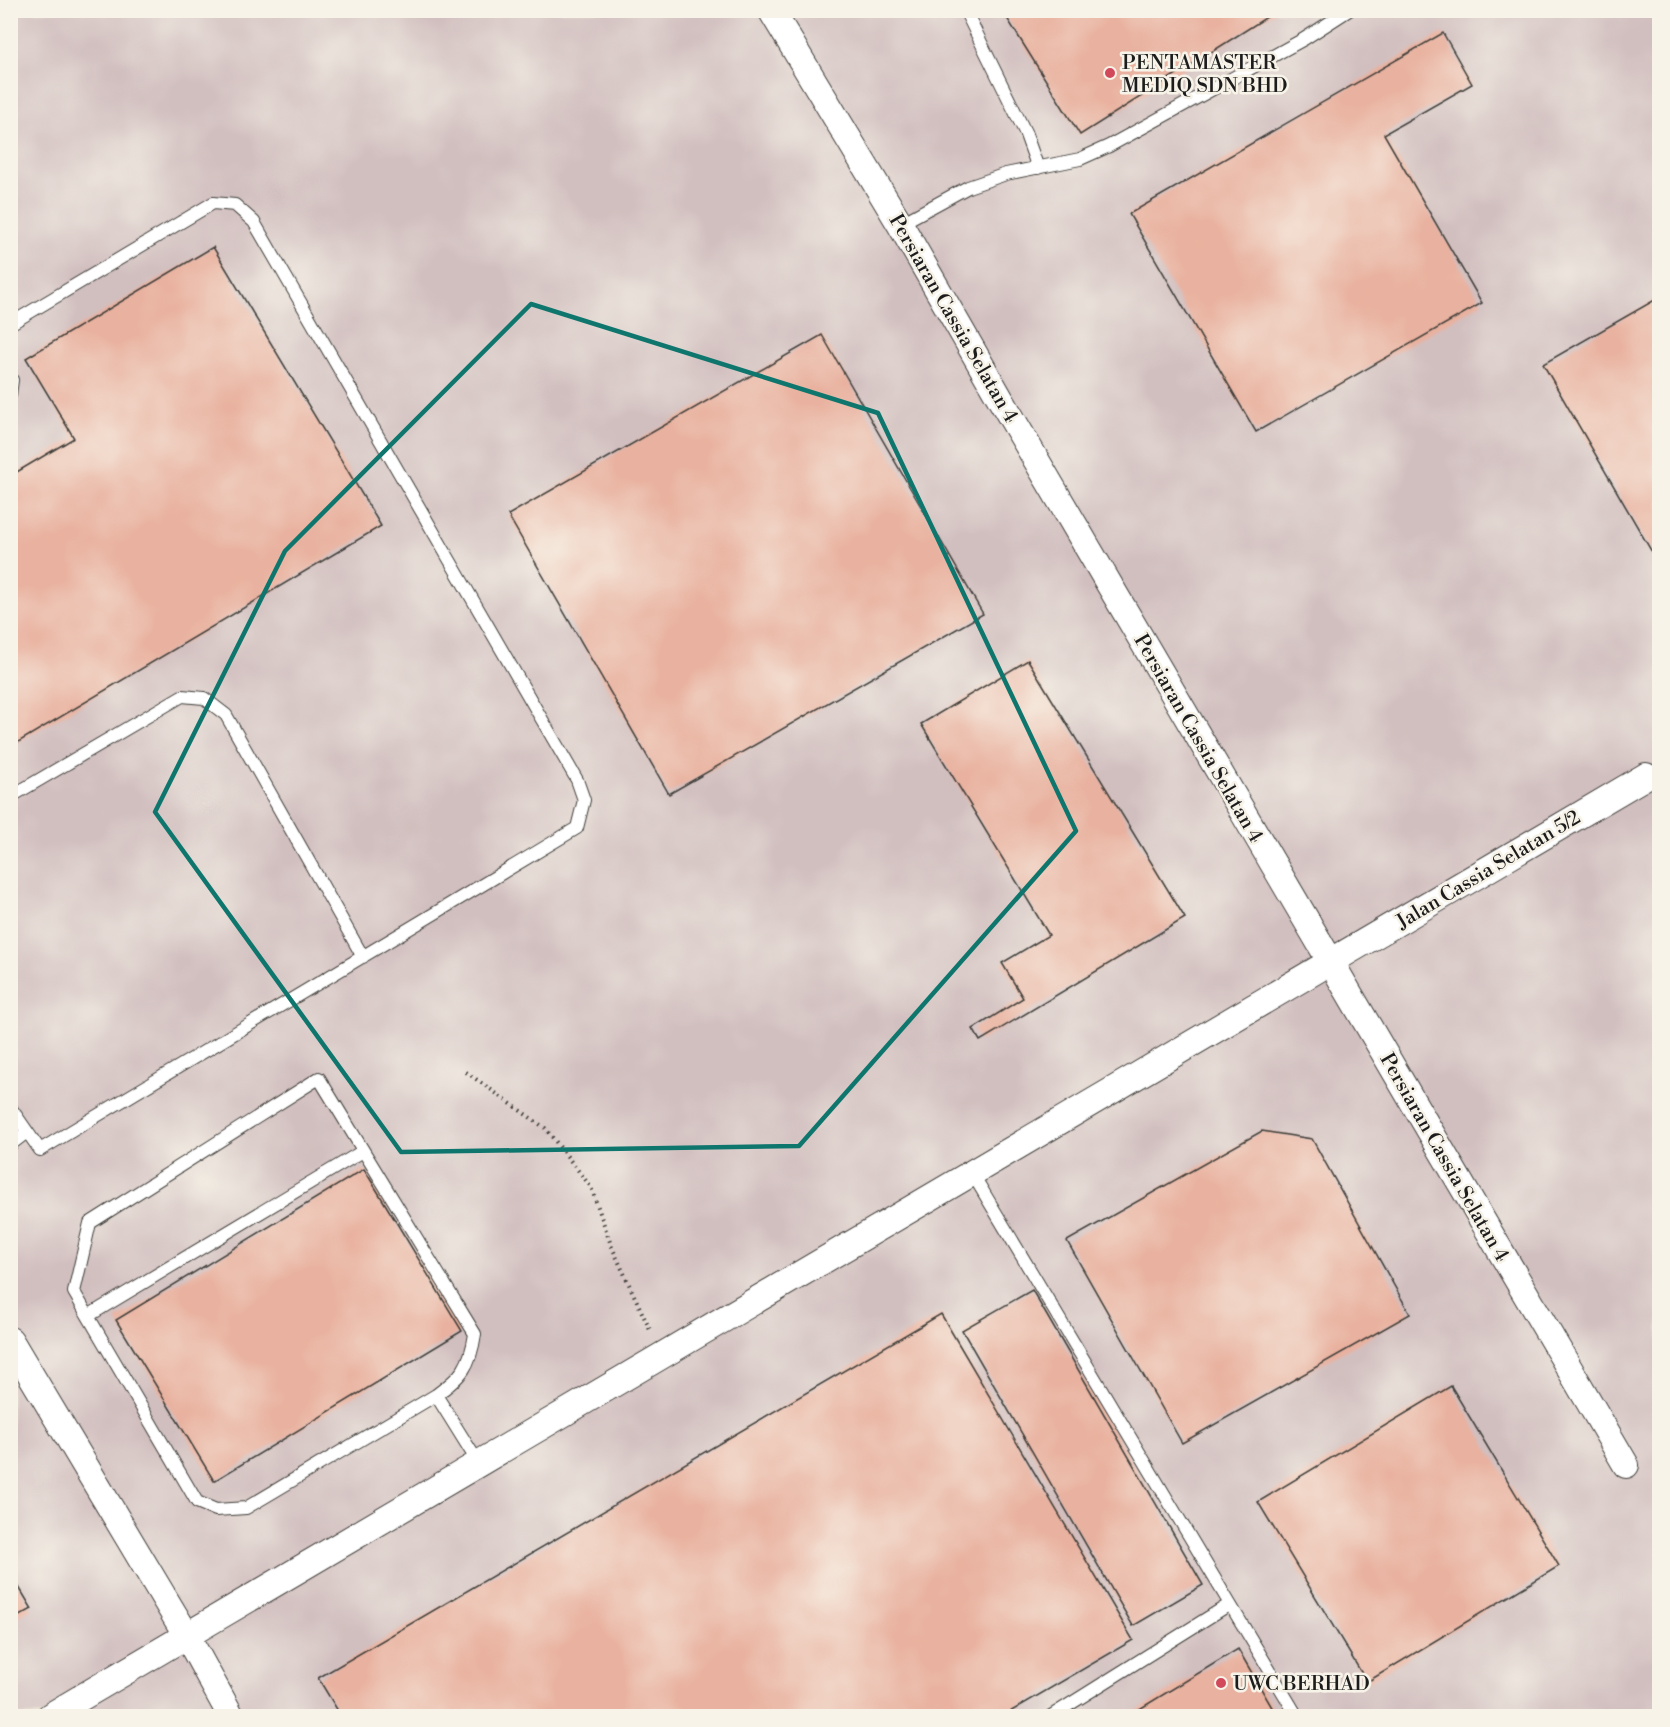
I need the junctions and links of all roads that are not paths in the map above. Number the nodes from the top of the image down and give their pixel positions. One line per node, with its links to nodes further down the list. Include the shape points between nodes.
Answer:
1 (965, 10): 4 (lane, via 1025,132)
2 (1349, 10): 4 (lane, via 1304,39 1109,146 1080,159)
3 (773, 11): 5 (street, Persiaran Cassia Selatan 4)
4 (1038, 168): 5 (lane, via 968,187)
5 (900, 224): 12 (street, Persiaran Cassia Selatan 4)
6 (10, 324): 11 (lane, via 213,203 235,205 254,222 577,780 584,800 577,828)
7 (10, 377): 8 (lane)
8 (10, 395)
9 (1646, 776): 12 (street, Jalan Cassia Selatan 5/2)
10 (10, 797): 11 (lane, via 182,696 204,698 226,715)
11 (363, 957): 14 (lane, via 40,1150)
12 (1330, 962): 17 (street, Jalan Cassia Selatan 5/2); 22 (street, Persiaran Cassia Selatan 4)
13 (10, 1107): 14 (lane)
14 (27, 1132): 15 (lane)
15 (10, 1145)
16 (363, 1150): 18 (lane); 18 (lane, via 319,1078 90,1223 74,1292); 20 (lane, via 475,1334 472,1356 458,1379)
17 (972, 1173): 21 (street, Jalan Cassia Selatan 5/2); 23 (lane)
18 (88, 1316): 20 (lane, via 197,1502 216,1510 246,1508)
19 (10, 1340): 24 (street)
20 (436, 1395): 21 (lane)
21 (479, 1464): 24 (street, Jalan Cassia Selatan 5/2)
22 (1626, 1465)
23 (1230, 1604): 27 (lane); 28 (lane)
24 (187, 1636): 25 (street, Jalan Cassia Selatan 5/2); 26 (street)
25 (50, 1716)
26 (231, 1716)
27 (1051, 1716)
28 (1297, 1716)

